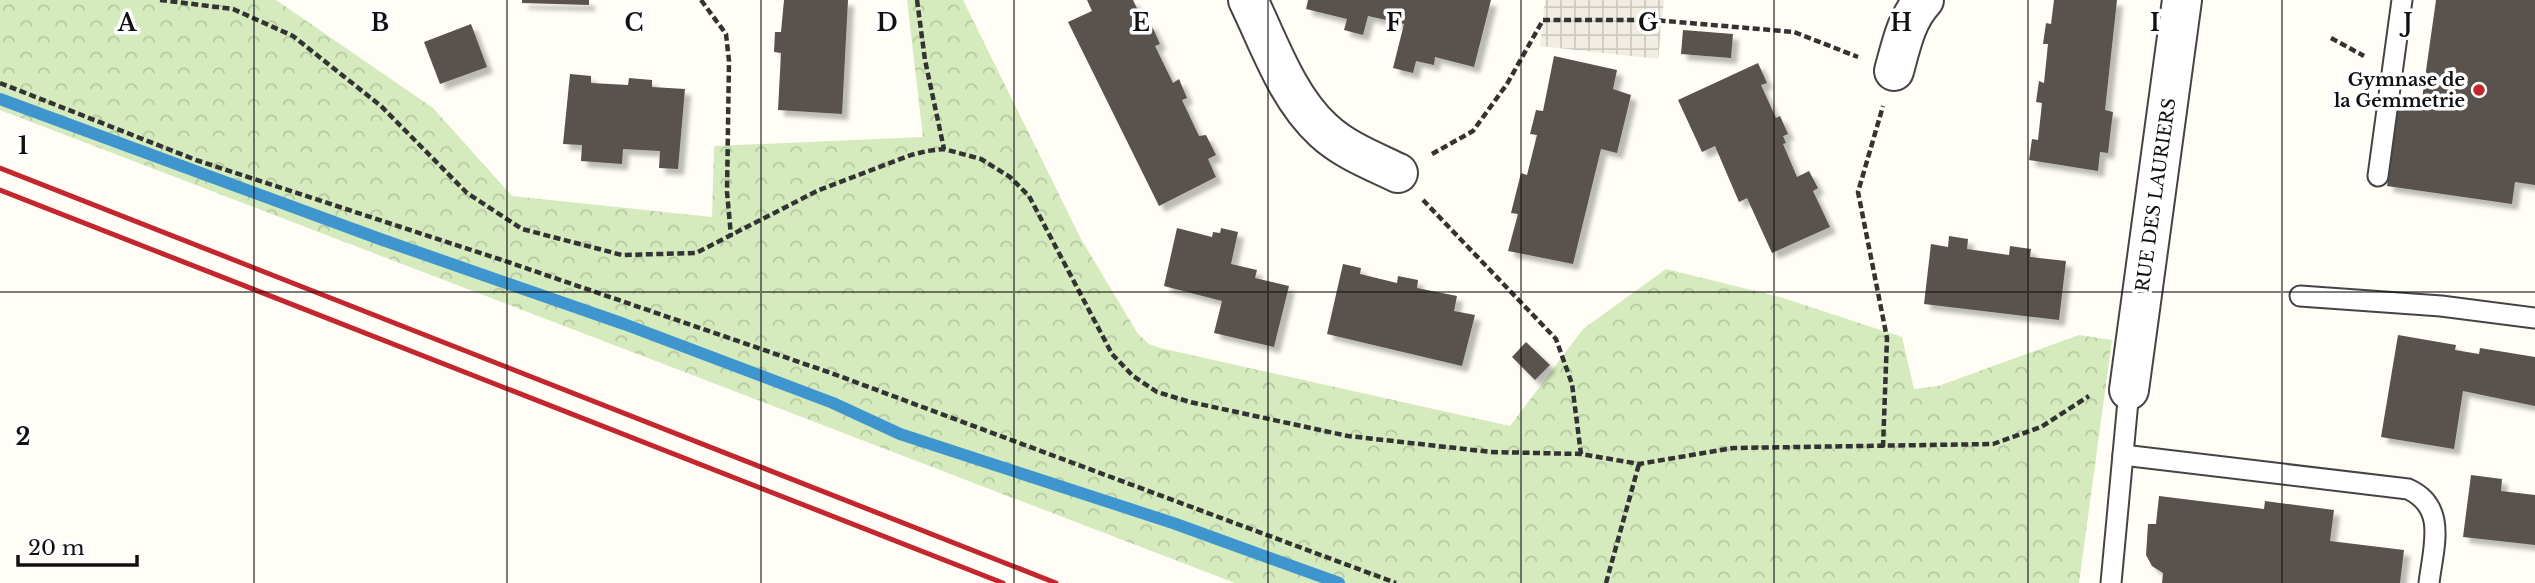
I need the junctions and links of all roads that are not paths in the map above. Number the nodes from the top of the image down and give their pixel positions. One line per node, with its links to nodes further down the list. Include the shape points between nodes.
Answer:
1 (1248, 0): 6 (street, via 1295,95 1323,130)
2 (1924, 0): 5 (street, via 1904,36)
3 (2182, 0): 10 (street, RUE DES LAURIERS)
4 (2402, 0): 7 (lane)
5 (1894, 71)
6 (1398, 173)
7 (2378, 176)
8 (2300, 296): 9 (lane)
9 (2535, 318)
10 (2113, 390): 11 (lane)
11 (2123, 455): 12 (lane); 13 (lane, via 2408,489 2427,501 2436,522)
12 (2111, 583)
13 (2429, 583)

